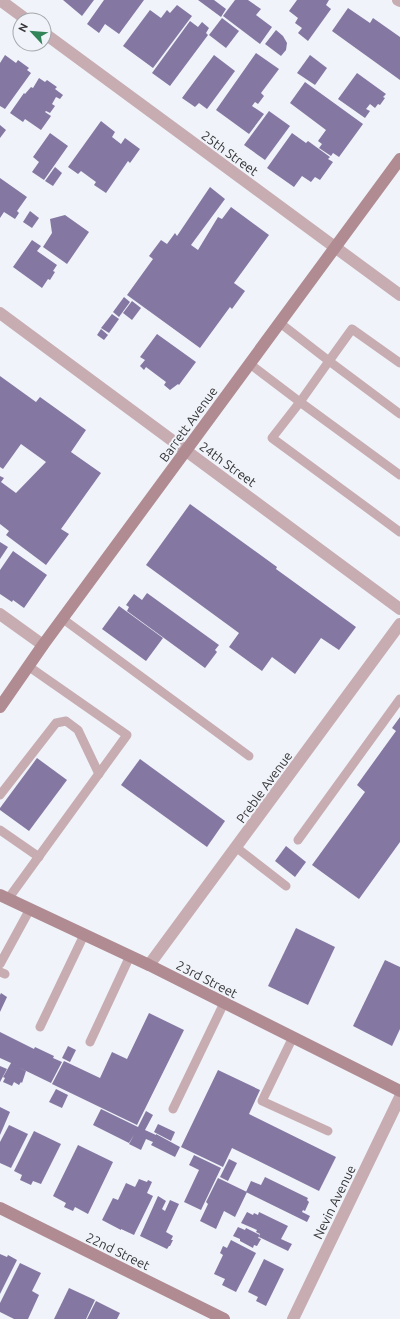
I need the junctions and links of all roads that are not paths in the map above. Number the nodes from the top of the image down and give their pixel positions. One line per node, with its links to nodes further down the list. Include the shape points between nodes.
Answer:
1 (0, 0): 2 (street)
2 (16, 12)
3 (52, 39): 5 (street, 25th Street)
4 (400, 159): 5 (main road, Barrett Avenue)
5 (335, 248): 6 (street, 25th Street); 8 (main road, Barrett Avenue)
6 (400, 295)
7 (0, 313): 14 (street, 24th Street)
8 (280, 323): 9 (lane); 11 (main road, Barrett Avenue)
9 (329, 361): 10 (lane, via 352,329); 12 (lane); 13 (lane)
10 (400, 363)
11 (250, 364): 12 (lane); 14 (main road, Barrett Avenue)
12 (300, 402): 15 (lane); 16 (lane, via 272,438)
13 (400, 414)
14 (186, 451): 17 (street, 24th Street); 19 (main road, Barrett Avenue)
15 (400, 475)
16 (400, 532)
17 (400, 609)
18 (0, 614): 21 (street)
19 (63, 619): 21 (main road, Barrett Avenue); 25 (lane)
20 (400, 624): 30 (street, Preble Avenue)
21 (44, 645): 22 (main road, Barrett Avenue)
22 (28, 666): 24 (main road, Barrett Avenue); 26 (lane, via 127,735)
23 (400, 699): 29 (lane)
24 (0, 707)
25 (249, 756)
26 (99, 774): 27 (lane, via 78,730 66,721 56,723); 31 (lane)
27 (0, 795)
28 (0, 830): 31 (lane)
29 (298, 840)
30 (237, 848): 32 (lane); 38 (street, Preble Avenue)
31 (39, 857): 33 (lane)
32 (286, 886)
33 (4, 897): 34 (main road, 23rd Street)
34 (30, 909): 35 (main road, 23rd Street); 37 (lane)
35 (84, 935): 36 (main road, 23rd Street); 40 (lane)
36 (130, 956): 38 (main road, 23rd Street); 42 (lane)
37 (0, 964)
38 (149, 965): 39 (main road, 23rd Street)
39 (224, 1003): 41 (main road, 23rd Street); 45 (lane)
40 (40, 1027)
41 (293, 1037): 43 (main road, 23rd Street); 46 (lane, via 262,1101)
42 (90, 1042)
43 (400, 1091)
44 (400, 1097): 49 (street, Nevin Avenue)
45 (173, 1109)
46 (328, 1131)
47 (0, 1208): 48 (main road, 22nd Street)
48 (224, 1319)
49 (293, 1319)

